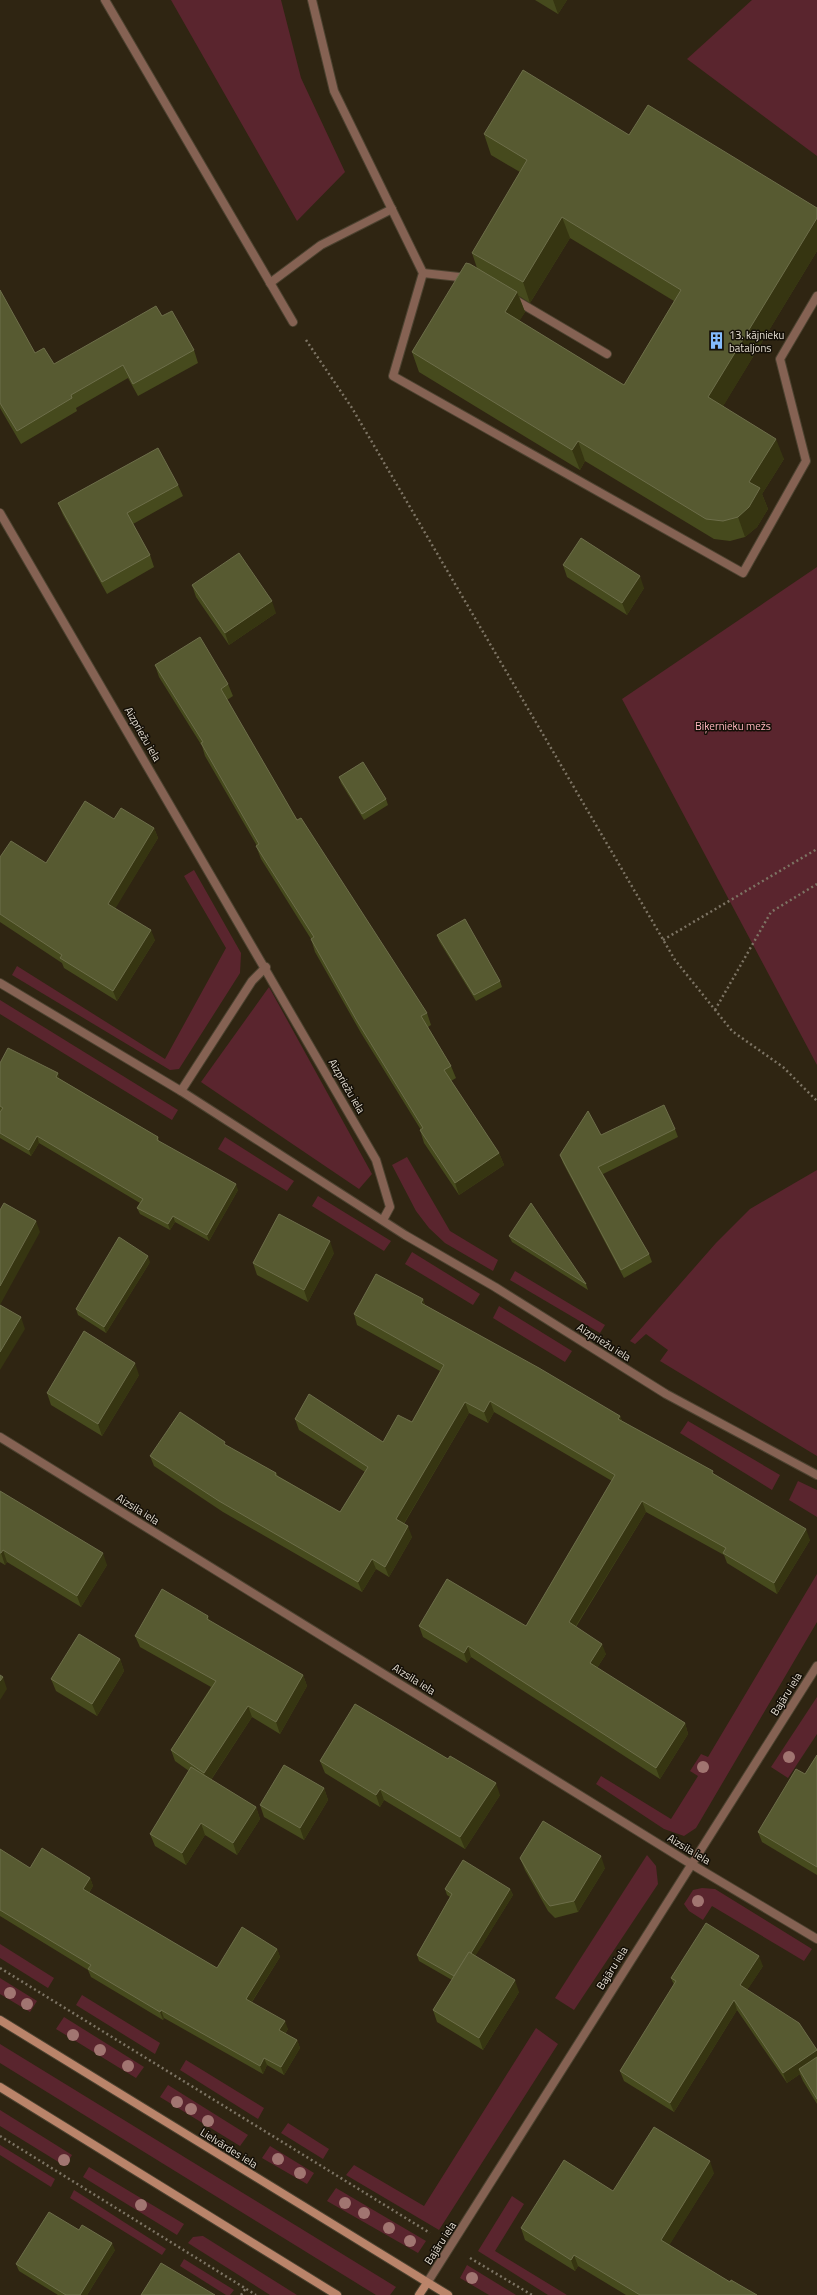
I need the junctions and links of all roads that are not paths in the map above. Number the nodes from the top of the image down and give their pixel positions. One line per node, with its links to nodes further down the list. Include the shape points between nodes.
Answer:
1 (105, 0): 6 (street)
2 (312, 0): 3 (street, via 334,91)
3 (392, 209): 4 (street); 6 (street, via 321,245)
4 (423, 273): 5 (street); 8 (street, via 393,376 743,573 806,461 780,359)
5 (479, 279)
6 (270, 283): 9 (street)
7 (506, 294): 10 (street)
8 (817, 296)
9 (293, 322)
10 (607, 354)
11 (0, 513): 12 (street, Aizpriežu iela)
12 (266, 967): 14 (street, via 252,981); 15 (street, Aizpriežu iela, via 376,1160 390,1206)
13 (0, 983): 14 (street, Aizpriežu iela)
14 (181, 1091): 15 (street, Aizpriežu iela)
15 (383, 1220): 17 (street, Aizpriežu iela, via 666,1394)
16 (0, 1437): 19 (street, Aizsila iela)
17 (817, 1474)
18 (817, 1666): 19 (street, Bajāru iela)
19 (691, 1864): 20 (street, Aizsila iela); 23 (street, Bajāru iela)
20 (817, 1939)
21 (0, 2020): 23 (main road, Lielvārdes iela)
22 (0, 2087): 24 (main road)
23 (427, 2283): 25 (main road); 26 (main road, Lielvārdes iela)
24 (337, 2295)
25 (420, 2295)
26 (448, 2295)

